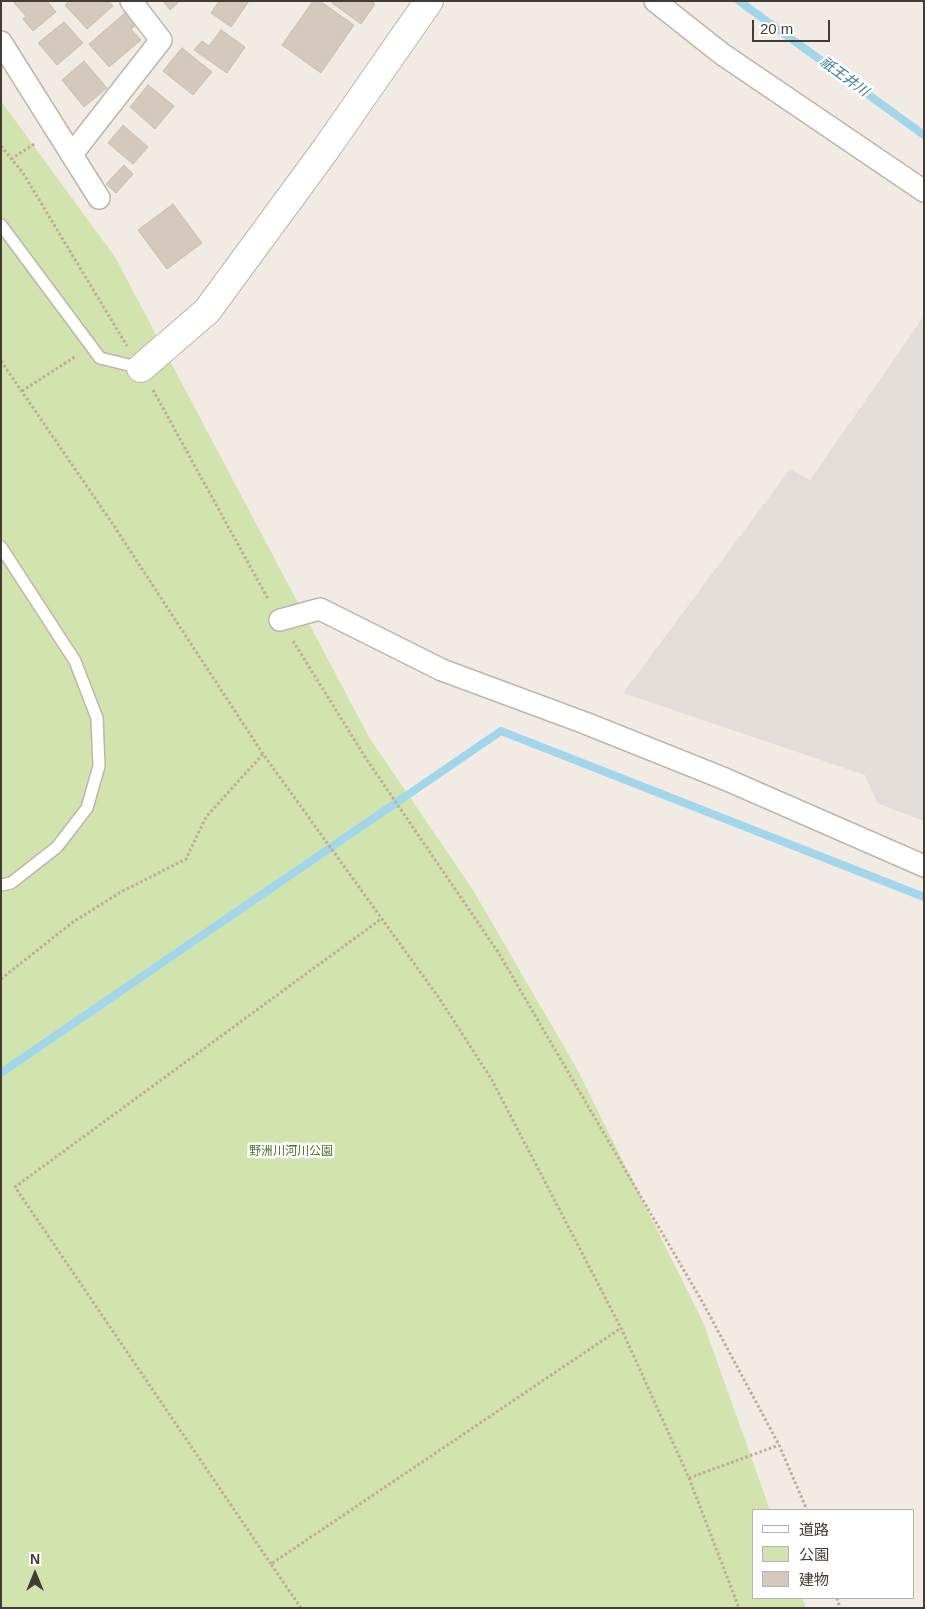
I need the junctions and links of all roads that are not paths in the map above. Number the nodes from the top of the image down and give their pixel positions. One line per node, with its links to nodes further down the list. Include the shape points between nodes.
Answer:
1 (131, 1): 5 (street, via 161,40)
2 (429, 1): 9 (street, via 207,311)
3 (655, 1): 6 (street, via 722,54)
4 (1, 42): 5 (street)
5 (72, 154): 7 (street)
6 (924, 191)
7 (99, 198)
8 (1, 225): 9 (lane, via 100,358)
9 (140, 368)
10 (1, 547): 13 (lane, via 75,661 98,718 98,766 87,808 57,847 12,884)
11 (280, 620): 12 (street, via 320,609 442,670 725,779)
12 (924, 866)
13 (1, 886)

